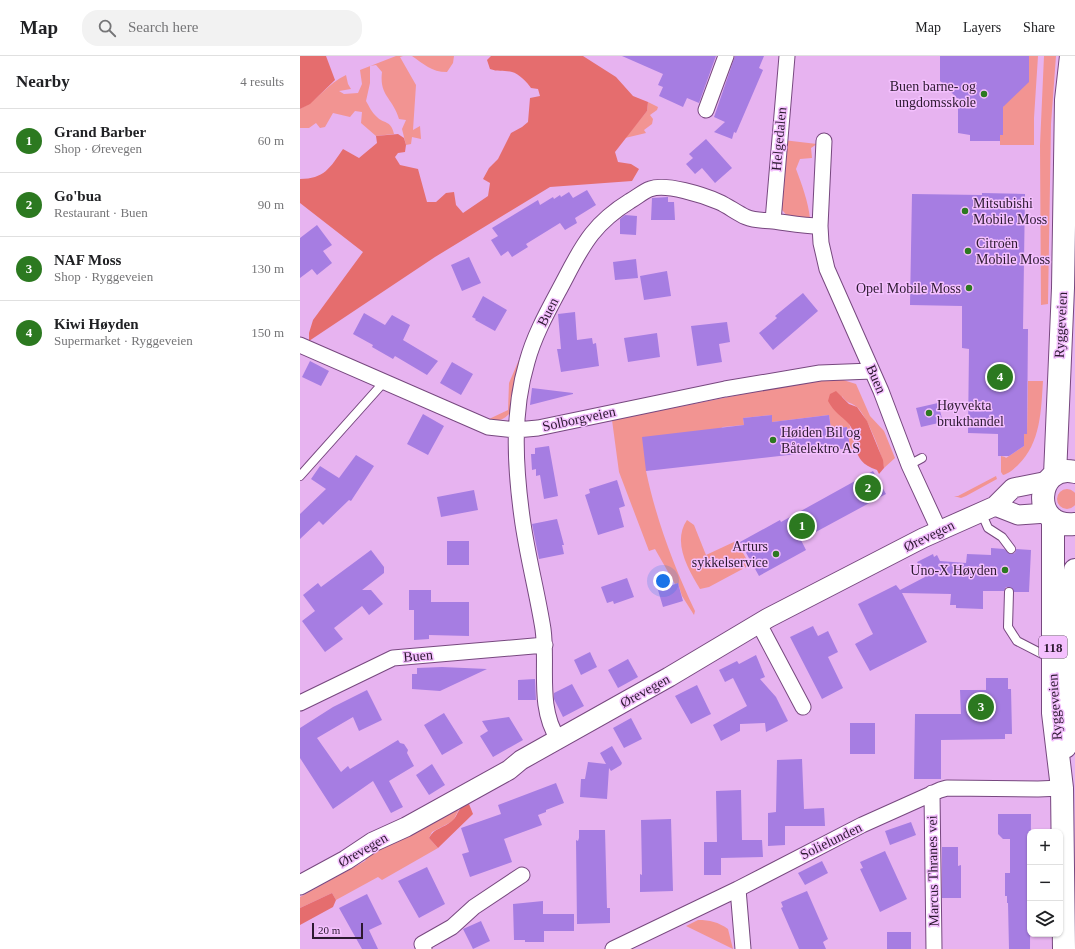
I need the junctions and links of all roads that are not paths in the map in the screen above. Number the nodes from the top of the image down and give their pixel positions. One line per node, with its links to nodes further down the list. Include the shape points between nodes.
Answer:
1 (726, 56): 4 (street)
2 (787, 56): 6 (street, Helgedalen)
3 (1071, 56): 13 (main road, Ryggeveien / 118, via 1066,100)
4 (706, 110)
5 (824, 142): 7 (street, Buen)
6 (773, 221): 7 (street, Buen, via 801,226); 11 (street, Buen, via 746,217 719,202 660,187 651,188 613,211 599,223 580,250 535,338 522,383)
7 (820, 226): 9 (street, Buen, via 827,269)
8 (300, 346): 10 (street, Solborgveien)
9 (872, 362): 11 (street, Solborgveien, via 725,389 538,428); 17 (street, Buen, via 916,461)
10 (384, 382): 11 (street, Solborgveien, via 488,427); 12 (lane)
11 (516, 430): 22 (street, Buen, via 522,518)
12 (300, 476)
13 (1059, 476): 14 (street, Ørevegen, via 1013,488); 15 (main road, 118, via 1042,497 1043,505)
14 (988, 509): 15 (street, via 1018,515); 17 (street, Ørevegen); 18 (lane, via 988,528 1002,537)
15 (1050, 516): 16 (main road, via 1060,523); 23 (main road, Ryggeveien / 118)
16 (1075, 524)
17 (939, 530): 21 (street, Ørevegen)
18 (1011, 549)
19 (1075, 570): 27 (main road, Ryggeveien / 118, via 1071,706)
20 (1009, 592): 23 (lane, via 1008,627 1017,641)
21 (759, 624): 25 (street); 26 (street, Ørevegen)
22 (545, 645): 24 (street, Buen, via 393,658); 26 (street, Buen, via 546,705 549,725)
23 (1053, 660): 27 (main road, Ryggeveien / 118, via 1054,713)
24 (300, 702)
25 (803, 707)
26 (558, 739): 30 (street, Ørevegen, via 521,760 509,770 406,827 373,842)
27 (1062, 781): 28 (street, Solielunden, via 1038,790 947,788); 36 (main road, Ryggeveien / 118)
28 (932, 794): 31 (street, Solielunden, via 862,825); 35 (street, Marcus Thranes vei)
29 (522, 875): 32 (street, via 474,907 452,927 422,944)
30 (300, 885)
31 (738, 889): 33 (street, Solielunden); 34 (street)
32 (424, 949)
33 (613, 949)
34 (742, 949)
35 (934, 949)
36 (1064, 949)

